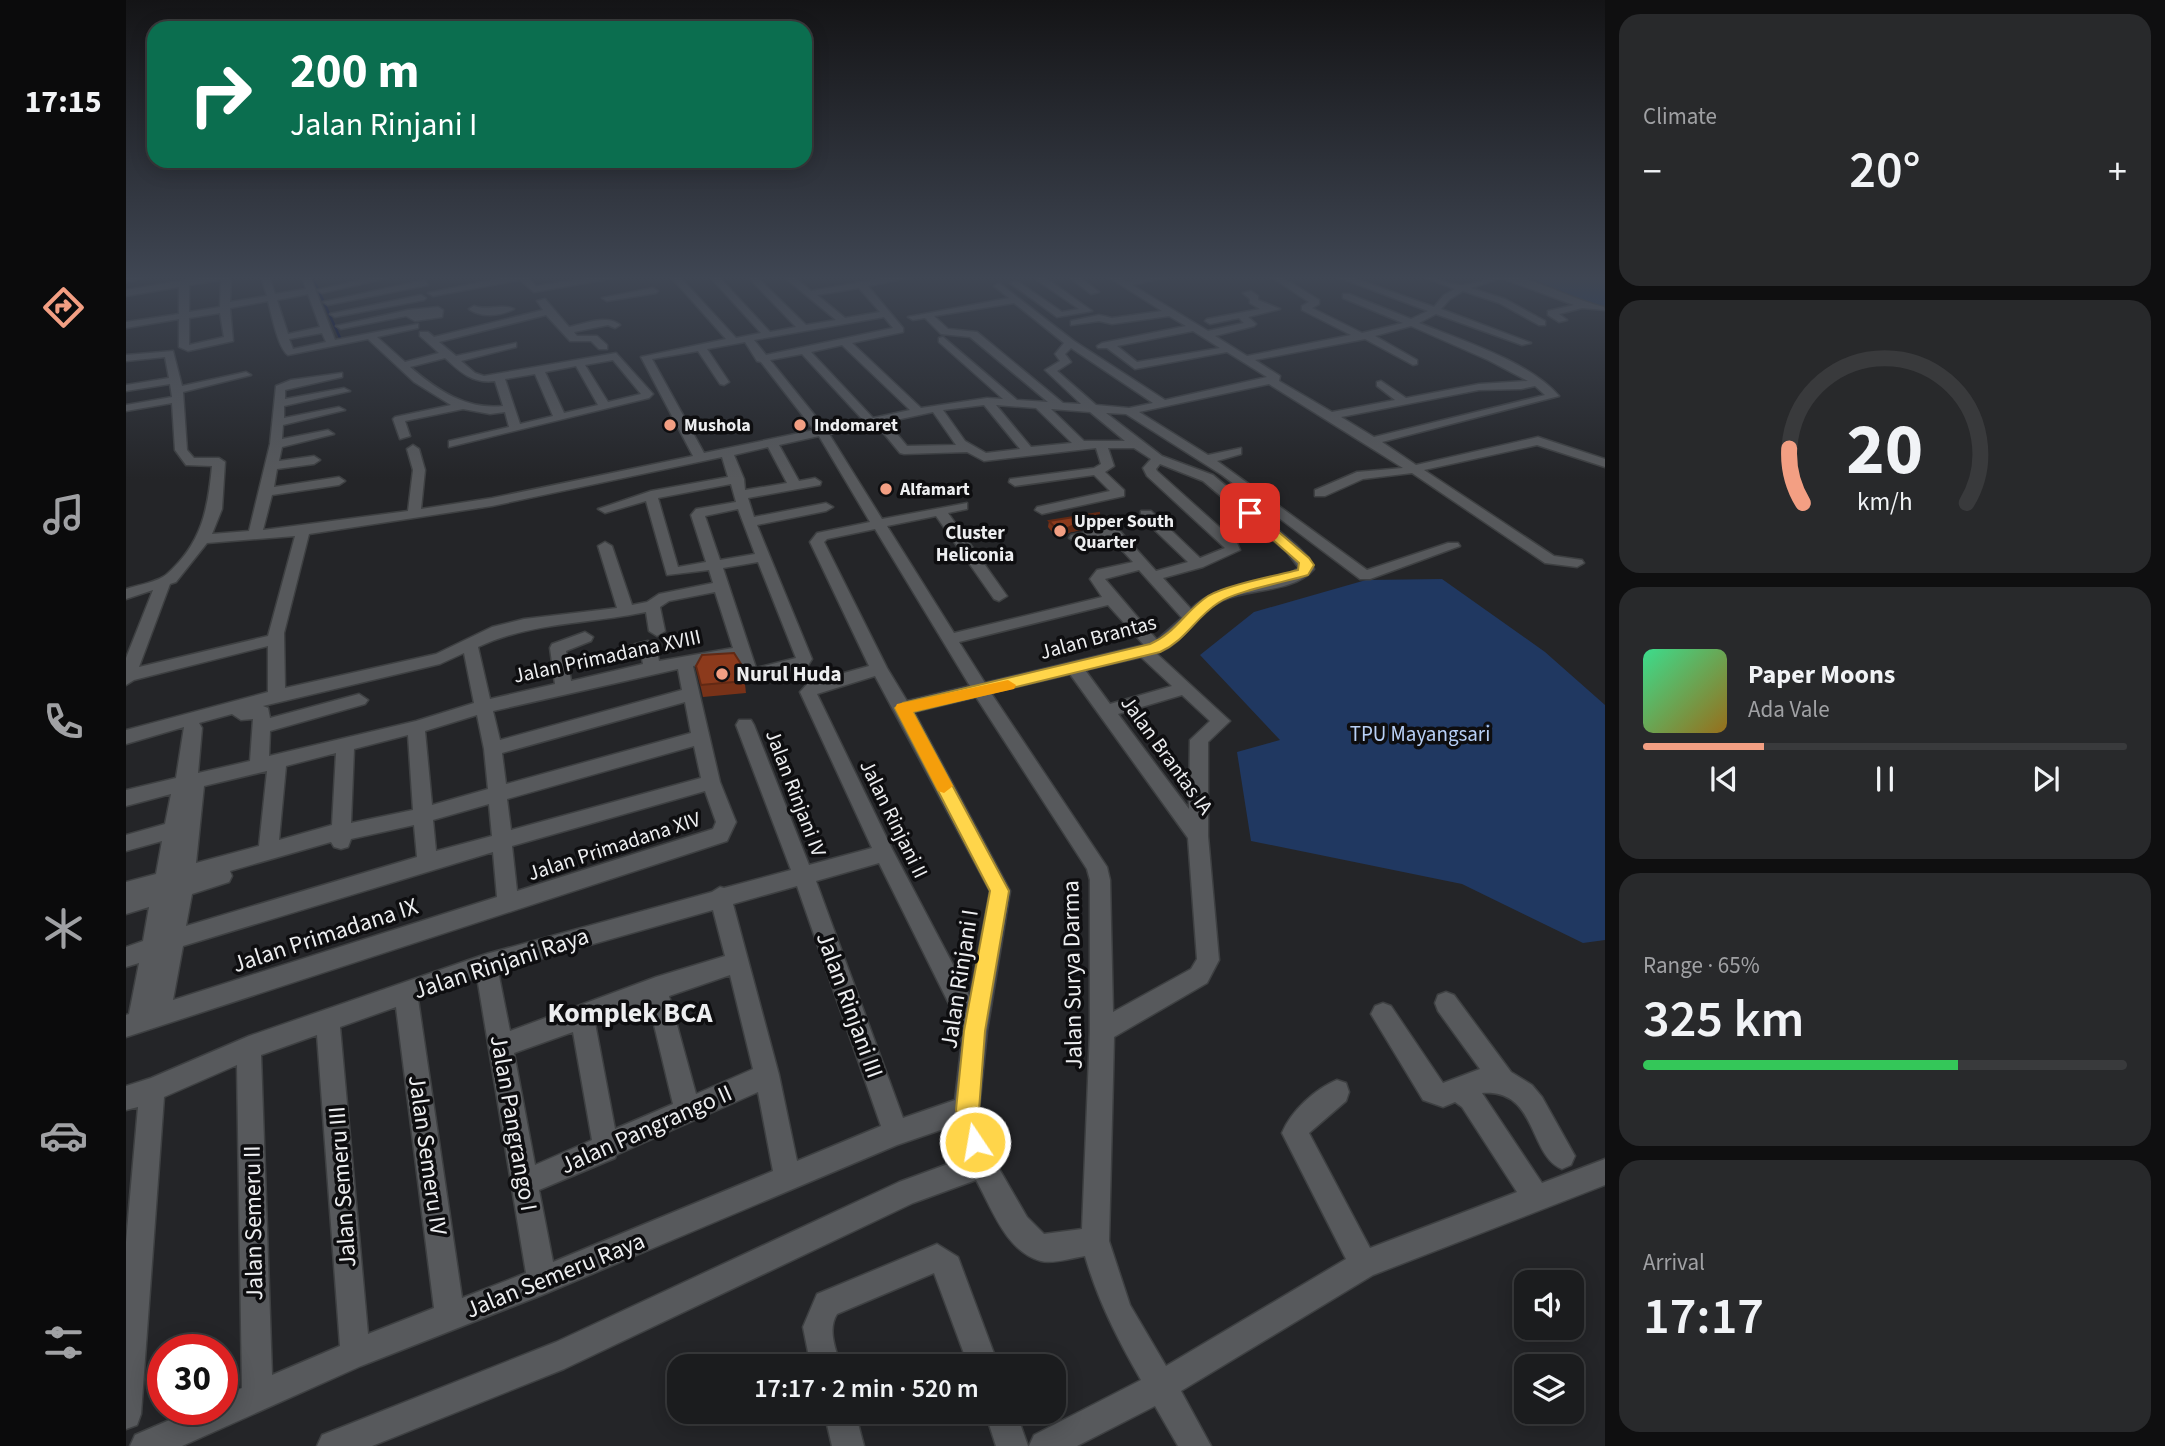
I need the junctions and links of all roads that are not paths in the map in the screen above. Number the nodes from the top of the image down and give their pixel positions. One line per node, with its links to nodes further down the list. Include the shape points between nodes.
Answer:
1 (184, 343): 2 (street, via 188,348)
2 (209, 343)
3 (285, 343): 20 (street, via 292,353)
4 (340, 343): 20 (street)
5 (378, 343): 36 (street)
6 (434, 343): 29 (street)
7 (599, 343): 23 (street)
8 (720, 343): 24 (street)
9 (751, 343): 31 (street, Jalan Surya Darma)
10 (837, 343): 27 (street)
11 (847, 343): 63 (street)
12 (956, 343): 52 (street)
13 (984, 343): 55 (street)
14 (1070, 343): 28 (street); 57 (street, Jalan Brantas, via 1060,354 1066,362 1050,370)
15 (1168, 343): 25 (street)
16 (1220, 343): 26 (street)
17 (1326, 343): 32 (street)
18 (1378, 343): 35 (street)
19 (1454, 343): 44 (street)
20 (332, 345)
21 (512, 345): 29 (street)
22 (1109, 345): 25 (street); 25 (street, via 1135,366); 28 (street)
23 (603, 347)
24 (701, 347): 43 (street); 85 (street, via 650,355 645,360)
25 (1159, 349): 26 (street)
26 (1229, 349): 32 (street)
27 (804, 350): 31 (street); 67 (street)
28 (1081, 350): 56 (street)
29 (450, 357): 36 (street); 39 (street)
30 (126, 358): 47 (street, via 169,353)
31 (761, 359): 70 (street, Jalan Surya Darma)
32 (1246, 359): 42 (street, via 1273,375)
33 (525, 360): 39 (street)
34 (578, 361): 37 (street); 58 (street); 58 (street, via 616,356 647,394)
35 (1413, 362)
36 (403, 366): 53 (street, via 437,396)
37 (538, 369): 41 (street); 66 (street)
38 (338, 375): 50 (street, via 283,386)
39 (471, 375): 41 (street)
40 (246, 376): 47 (street)
41 (499, 377): 60 (street)
42 (1272, 381): 56 (street); 65 (street)
43 (724, 382)
44 (1538, 382): 51 (street, via 1479,387); 73 (street, via 1553,396)
45 (1381, 384): 51 (street)
46 (126, 388): 47 (street)
47 (176, 390): 59 (street); 113 (street, via 181,450 188,461 219,462 215,509)
48 (344, 391): 50 (street)
49 (986, 401): 52 (street); 61 (street); 82 (street)
50 (281, 402): 68 (street)
51 (1405, 402): 65 (street)
52 (1014, 403): 54 (street)
53 (465, 405): 60 (street, via 490,412); 72 (street, via 399,419)
54 (1040, 405): 55 (street); 78 (street)
55 (1059, 405): 57 (street)
56 (1164, 405): 64 (street)
57 (1089, 406): 64 (street); 77 (street, Jalan Brantas)
58 (605, 407): 66 (street)
59 (126, 408)
60 (511, 408): 69 (street)
61 (936, 408): 63 (street); 81 (street)
62 (339, 410): 68 (street)
63 (918, 411): 67 (street)
64 (1129, 411): 88 (street)
65 (1330, 416): 73 (street)
66 (561, 418): 69 (street)
67 (875, 421): 70 (street); 81 (street, via 904,450)
68 (279, 422): 74 (street)
69 (516, 429): 75 (street)
70 (822, 432): 76 (street); 109 (street, Jalan Surya Darma)
71 (328, 434): 74 (street)
72 (404, 436)
73 (1372, 442): 91 (street)
74 (276, 444): 90 (street)
75 (453, 444)
76 (772, 444): 84 (street); 96 (street)
77 (1137, 444): 79 (street); 86 (street, Jalan Brantas)
78 (1081, 445): 79 (street); 82 (street)
79 (1101, 445): 92 (street, via 1108,466)
80 (413, 449): 106 (street, via 419,470)
81 (965, 449): 82 (street, via 987,457)
82 (1027, 450)
83 (1237, 451): 88 (street)
84 (727, 453): 85 (street); 98 (street)
85 (701, 458): 106 (street)
86 (1158, 459): 117 (street, via 1149,468 1151,473 1233,546 1230,553); 129 (street, Jalan Brantas, via 1208,478 1307,565 1303,572 1216,597)
87 (314, 460): 90 (street)
88 (1206, 460): 114 (street, via 1366,576)
89 (1605, 463): 91 (street, via 1538,441)
90 (271, 466): 97 (street)
91 (1414, 469): 99 (street, via 1361,475); 118 (street, via 1550,559)
92 (1097, 471): 95 (street); 104 (street, via 1119,493)
93 (339, 481): 97 (street)
94 (815, 482): 96 (street)
95 (1015, 482)
96 (795, 485): 98 (street)
97 (266, 492): 111 (street)
98 (741, 493): 100 (street); 108 (street); 120 (street, via 699,513)
99 (1320, 493)
100 (651, 495): 103 (street); 120 (street, via 670,569 678,572)
101 (962, 506): 105 (street)
102 (827, 507): 108 (street)
103 (606, 509)
104 (1042, 510)
105 (940, 511): 109 (street); 125 (street)
106 (415, 514): 110 (street)
107 (1146, 514): 117 (street)
108 (749, 522): 116 (street)
109 (881, 525): 133 (street, Jalan Surya Darma); 141 (street, Jalan Rinjani I, via 822,536 817,542)
110 (303, 531): 111 (street); 132 (street)
111 (255, 534): 113 (street)
112 (1076, 538): 119 (street, via 1108,527)
113 (203, 539): 122 (street)
114 (1453, 545)
115 (604, 546): 128 (street)
116 (765, 557): 120 (street); 137 (street, via 804,659 750,674)
117 (1198, 564): 121 (street)
118 (1577, 564)
119 (1140, 565): 121 (street); 126 (street, via 1098,575)
120 (716, 566): 123 (street)
121 (1151, 577): 129 (street)
122 (163, 584): 124 (street); 142 (street)
123 (722, 586): 127 (street, via 664,597); 137 (street)
124 (126, 593)
125 (999, 596)
126 (1111, 599): 133 (street); 135 (street)
127 (652, 606): 128 (street); 130 (street)
128 (626, 611): 134 (street, via 524,624)
129 (1190, 617): 135 (street, Jalan Brantas, via 1185,629 1171,640)
130 (657, 632)
131 (585, 637): 143 (street, via 558,648)
132 (275, 639): 142 (street); 147 (street)
133 (950, 639): 145 (street, Jalan Surya Darma)
134 (470, 646): 147 (street, via 433,660); 149 (street)
135 (1149, 649): 139 (street, Jalan Brantas); 144 (street)
136 (630, 651): 140 (street, via 648,646)
137 (742, 652): 138 (street, Jalan Primadana XVIII)
138 (684, 662): 140 (street, Jalan Primadana XVIII); 146 (street, Jalan Primadana XIV)
139 (1074, 667): 145 (street, Jalan Brantas); 151 (street, Jalan Brantas IA)
140 (652, 668): 143 (street, Jalan Primadana XVIII)
141 (879, 669): 150 (street, Jalan Rinjani I); 173 (street, Jalan Rinjani II, via 808,692)
142 (126, 677)
143 (564, 688): 149 (street, Jalan Primadana XVIII)
144 (1184, 688): 151 (street); 169 (street, via 1221,721 1199,740)
145 (982, 692): 150 (street); 193 (street, Jalan Surya Darma, via 1097,867)
146 (690, 694): 157 (street, Jalan Primadana XIV); 160 (street)
147 (277, 696): 156 (street)
148 (359, 700): 153 (street)
149 (482, 707): 154 (street, Jalan Primadana XVIII); 160 (street)
150 (903, 708): 192 (street, Jalan Rinjani I, via 1000,891)
151 (1107, 711): 169 (street, Jalan Brantas IA)
152 (745, 725): 175 (street, Jalan Rinjani IV)
153 (262, 727): 155 (street, via 262,712 257,710); 161 (street)
154 (416, 727): 159 (street, Jalan Primadana XVIII); 166 (street)
155 (192, 728): 158 (street); 162 (street)
156 (126, 737)
157 (701, 737): 163 (street, Jalan Primadana XIV); 164 (street)
158 (126, 744)
159 (345, 744): 161 (street, Jalan Primadana XVIII); 168 (street)
160 (493, 749): 164 (street)
161 (268, 763): 162 (street, Jalan Primadana XVIII); 172 (street)
162 (188, 781): 165 (street, Jalan Primadana XVIII); 167 (street)
163 (711, 782): 170 (street); 179 (street, Jalan Primadana XIV, via 726,822 720,835)
164 (497, 793): 166 (street); 170 (street)
165 (126, 798)
166 (423, 815): 168 (street); 174 (street)
167 (182, 827): 171 (street); 176 (street)
168 (347, 835): 172 (street); 176 (street)
169 (1198, 836): 193 (street, via 1208,960 1199,976)
170 (504, 841): 174 (street); 179 (street)
171 (126, 843)
172 (268, 852): 176 (street)
173 (884, 853): 175 (street, Jalan Rinjani Raya); 192 (street, Jalan Rinjani II)
174 (427, 862): 181 (street)
175 (804, 877): 178 (street, Jalan Rinjani Raya); 203 (street, Jalan Rinjani III)
176 (175, 883): 177 (street); 180 (street); 181 (street)
177 (126, 891)
178 (720, 896): 183 (street); 184 (street, Jalan Rinjani Raya)
179 (508, 904): 191 (street, Jalan Primadana IX)
180 (126, 905)
181 (165, 943): 182 (street); 191 (street)
182 (126, 957)
183 (736, 963): 185 (street); 196 (street)
184 (486, 964): 186 (street, Jalan Rinjani Raya); 194 (street, Jalan Pangrango I)
185 (656, 988): 189 (street); 201 (street)
186 (406, 992): 190 (street, Jalan Rinjani Raya); 214 (street, Jalan Semeru IV)
187 (1446, 1003): 197 (street)
188 (1383, 1014): 198 (street, via 1432,1091 1443,1095)
189 (583, 1018): 194 (street); 204 (street)
190 (328, 1020): 195 (street, Jalan Rinjani Raya); 215 (street, Jalan Semeru III)
191 (141, 1021)
192 (975, 1031): 202 (street, Jalan Rinjani I)
193 (1102, 1031): 211 (street, Jalan Surya Darma)
194 (500, 1046): 209 (street, Jalan Pangrango I)
195 (249, 1048): 200 (street, Jalan Rinjani Raya); 219 (street, Jalan Semeru II)
196 (767, 1075): 201 (street, Jalan Pangrango II); 208 (street)
197 (1501, 1078): 198 (street, via 1475,1080); 205 (street, via 1521,1088 1531,1100)
198 (1457, 1089): 210 (street, via 1471,1098)
199 (1337, 1092): 212 (street, via 1295,1133)
200 (139, 1094): 220 (street)
201 (687, 1109): 204 (street, Jalan Pangrango II)
202 (967, 1110): 203 (street, Jalan Semeru Raya); 206 (street, Jalan Rinjani I)
203 (896, 1133): 208 (street, Jalan Semeru Raya)
204 (606, 1149): 209 (street, Jalan Pangrango II)
205 (1562, 1156)
206 (982, 1165): 211 (street, Jalan Rinjani I, via 1029,1241 1043,1248); 224 (street, via 908,1191 564,1354)
207 (1605, 1172): 210 (street)
208 (788, 1180): 213 (street, Jalan Semeru Raya)
209 (524, 1183): 213 (street, Jalan Pangrango I)
210 (1535, 1196): 212 (street)
211 (1096, 1241): 218 (street, Jalan Surya Darma, via 1120,1315)
212 (1364, 1264): 218 (street)
213 (542, 1281): 214 (street, Jalan Semeru Raya)
214 (450, 1317): 215 (street, Jalan Semeru Raya)
215 (355, 1354): 219 (street, Jalan Semeru Raya)
216 (822, 1354): 217 (street, via 816,1330 827,1304 937,1258 948,1267)
217 (979, 1354)
218 (1159, 1387): 227 (street); 228 (street, Jalan Surya Darma)
219 (257, 1398): 223 (street, Jalan Semeru Raya)
220 (126, 1414)
221 (842, 1424): 225 (street)
222 (1004, 1424): 226 (street)
223 (146, 1446)
224 (334, 1446)
225 (848, 1446)
226 (1012, 1446)
227 (1045, 1446)
228 (1195, 1446)

